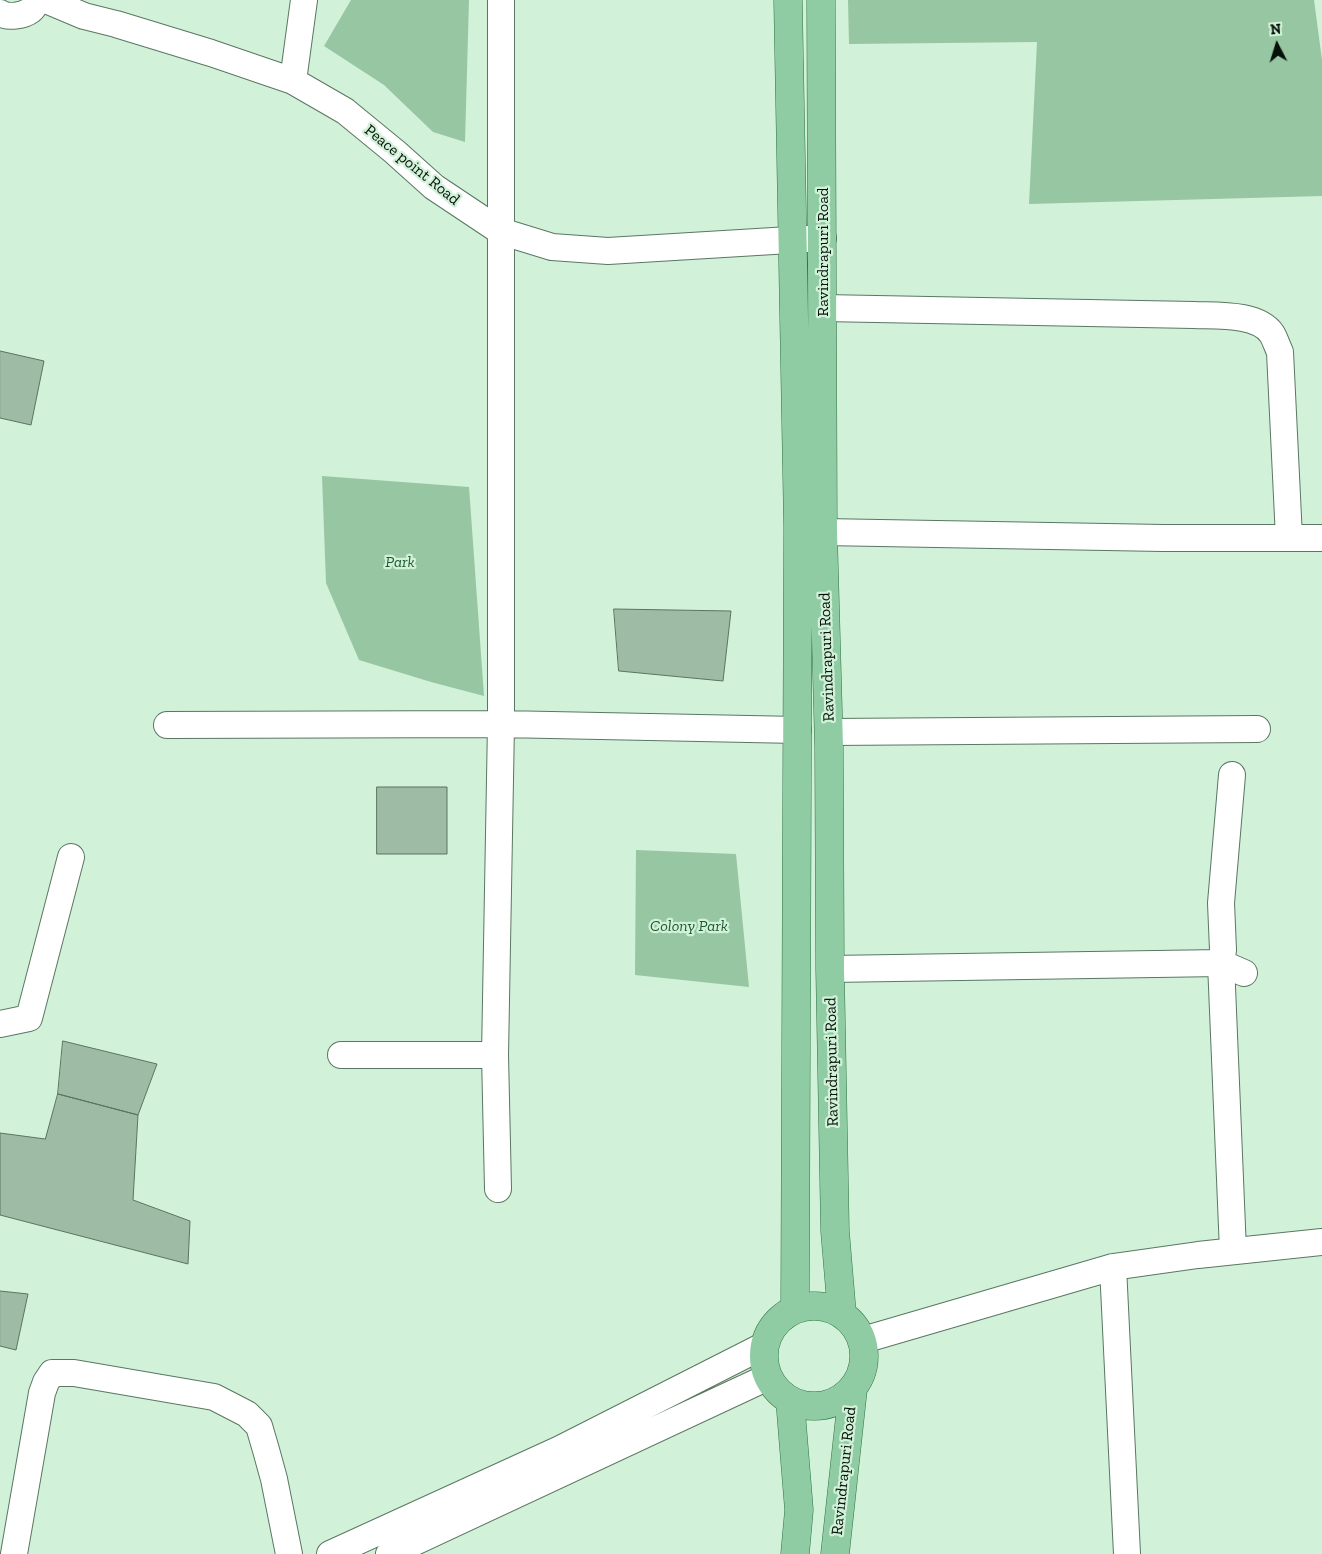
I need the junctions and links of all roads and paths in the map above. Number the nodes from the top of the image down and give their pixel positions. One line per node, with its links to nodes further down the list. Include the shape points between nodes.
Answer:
1 (38, 0): 7 (street, via 31,10 18,16)
2 (46, 0): 8 (street, Peace point Road, via 84,16 202,50)
3 (304, 0): 8 (street)
4 (501, 0): 9 (street)
5 (788, 0): 11 (main road, Ravindrapuri Road)
6 (821, 0): 10 (main road, Ravindrapuri Road)
7 (0, 13)
8 (293, 81): 9 (street, Peace point Road, via 345,111 434,188)
9 (500, 231): 11 (street, Peace point Road, via 552,247 608,250); 16 (street)
10 (823, 238): 11 (street, Peace point Road); 12 (main road, Ravindrapuri Road)
11 (794, 240): 19 (main road, Ravindrapuri Road)
12 (823, 308): 13 (main road, Ravindrapuri Road); 14 (street, via 1194,315 1259,321 1272,333 1280,352)
13 (823, 532): 14 (street); 20 (main road, Ravindrapuri Road)
14 (1289, 538): 15 (street)
15 (1322, 538)
16 (501, 724): 17 (street); 19 (street); 27 (street)
17 (167, 725)
18 (1257, 729): 20 (street)
19 (798, 730): 32 (main road, Ravindrapuri Road)
20 (829, 732): 24 (main road, Ravindrapuri Road)
21 (1232, 775): 23 (street, via 1221,904 1223,950)
22 (71, 857): 25 (street, via 29,1018)
23 (1233, 968): 24 (street); 30 (street)
24 (830, 969): 33 (main road, Ravindrapuri Road, via 835,1231)
25 (0, 1024)
26 (341, 1054): 27 (street)
27 (495, 1055): 28 (street)
28 (498, 1189)
29 (1322, 1242): 30 (street)
30 (1234, 1252): 31 (street)
31 (1113, 1267): 34 (street); 45 (street)
32 (795, 1309): 33 (main road, via 827,1307); 35 (main road, via 770,1330)
33 (842, 1314): 34 (main road, via 855,1325)
34 (863, 1340): 37 (main road, via 862,1374)
35 (765, 1345): 36 (main road, via 764,1362); 41 (street, via 560,1449)
36 (768, 1377): 38 (main road); 42 (street)
37 (853, 1389): 38 (main road, via 840,1400 824,1406 806,1406); 44 (main road, Ravindrapuri Road)
38 (790, 1400): 43 (main road, via 798,1510)
39 (14, 1554): 40 (street, via 42,1393 52,1373 74,1373 214,1397 247,1414 259,1426 264,1442)
40 (289, 1554)
41 (330, 1554)
42 (389, 1554)
43 (795, 1554)
44 (835, 1554)
45 (1127, 1554)

